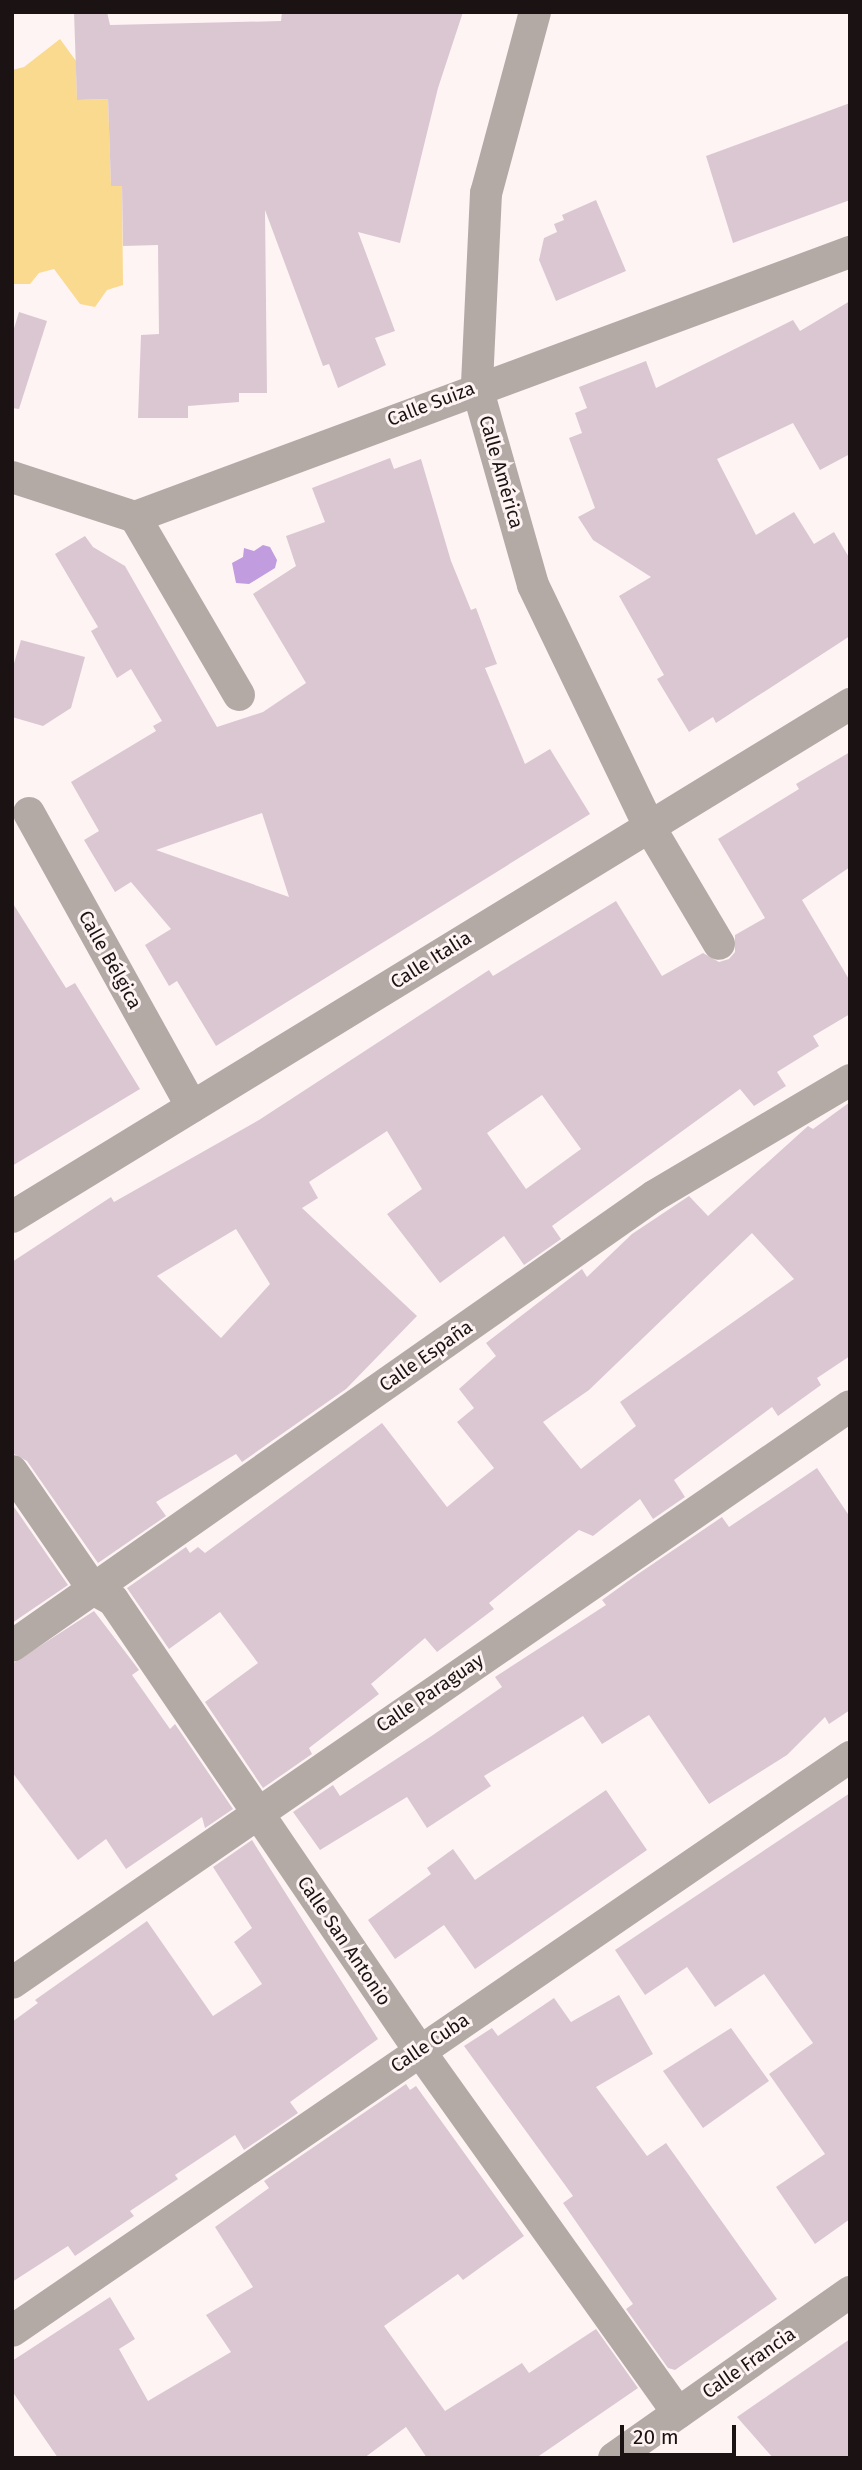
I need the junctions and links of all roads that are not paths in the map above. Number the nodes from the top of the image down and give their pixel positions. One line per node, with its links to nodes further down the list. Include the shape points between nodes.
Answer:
1 (534, 12): 3 (street, Calle América, via 486,193)
2 (850, 252): 3 (street, Calle Suiza)
3 (477, 387): 5 (street, Calle Suiza); 9 (street, Calle América, via 533,585)
4 (12, 477): 5 (street)
5 (135, 517): 6 (street)
6 (239, 695)
7 (850, 704): 9 (street, Calle Italia)
8 (29, 813): 12 (street, Calle Bélgica)
9 (649, 826): 10 (street, Calle América); 12 (street, Calle Italia)
10 (719, 944)
11 (850, 1080): 16 (street, Calle España, via 654,1196)
12 (192, 1107): 13 (street, Calle Italia)
13 (12, 1217)
14 (850, 1405): 19 (street, Calle Paraguay)
15 (12, 1471): 16 (street, Calle San Antonio)
16 (93, 1589): 17 (street, Calle España); 19 (street, Calle San Antonio, via 113,1600)
17 (12, 1646)
18 (850, 1757): 21 (street, Calle Cuba)
19 (256, 1813): 20 (street, Calle Paraguay); 21 (street, Calle San Antonio)
20 (12, 1983)
21 (419, 2050): 23 (street, Calle Cuba); 24 (street, Calle San Antonio)
22 (850, 2292): 24 (street, Calle Francia)
23 (12, 2331)
24 (678, 2413): 25 (street, Calle Francia)
25 (614, 2458)

